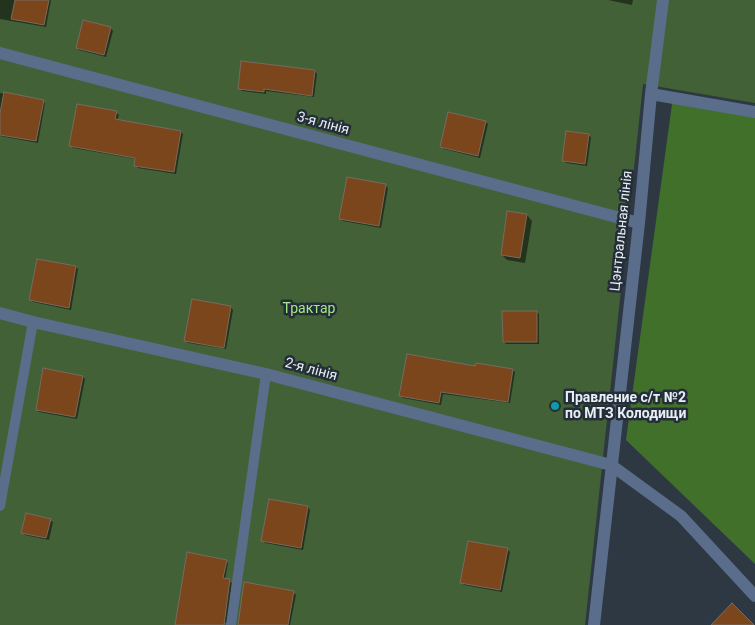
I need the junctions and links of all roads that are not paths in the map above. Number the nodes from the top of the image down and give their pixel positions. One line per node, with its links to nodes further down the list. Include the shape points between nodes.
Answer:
1 (663, 0): 3 (street, Цэнтральная лінія)
2 (0, 53): 5 (street, 3-я лінія)
3 (651, 94): 4 (street); 5 (street, Цэнтральная лінія)
4 (755, 112)
5 (639, 223): 9 (street, Цэнтральная лінія)
6 (0, 313): 7 (street, 2-я лінія)
7 (33, 322): 8 (street, 2-я лінія); 10 (lane)
8 (266, 374): 9 (street, 2-я лінія); 12 (lane)
9 (611, 465): 11 (street, via 681,516); 13 (street, Цэнтральная лінія)
10 (0, 506)
11 (755, 596)
12 (231, 625)
13 (594, 625)

